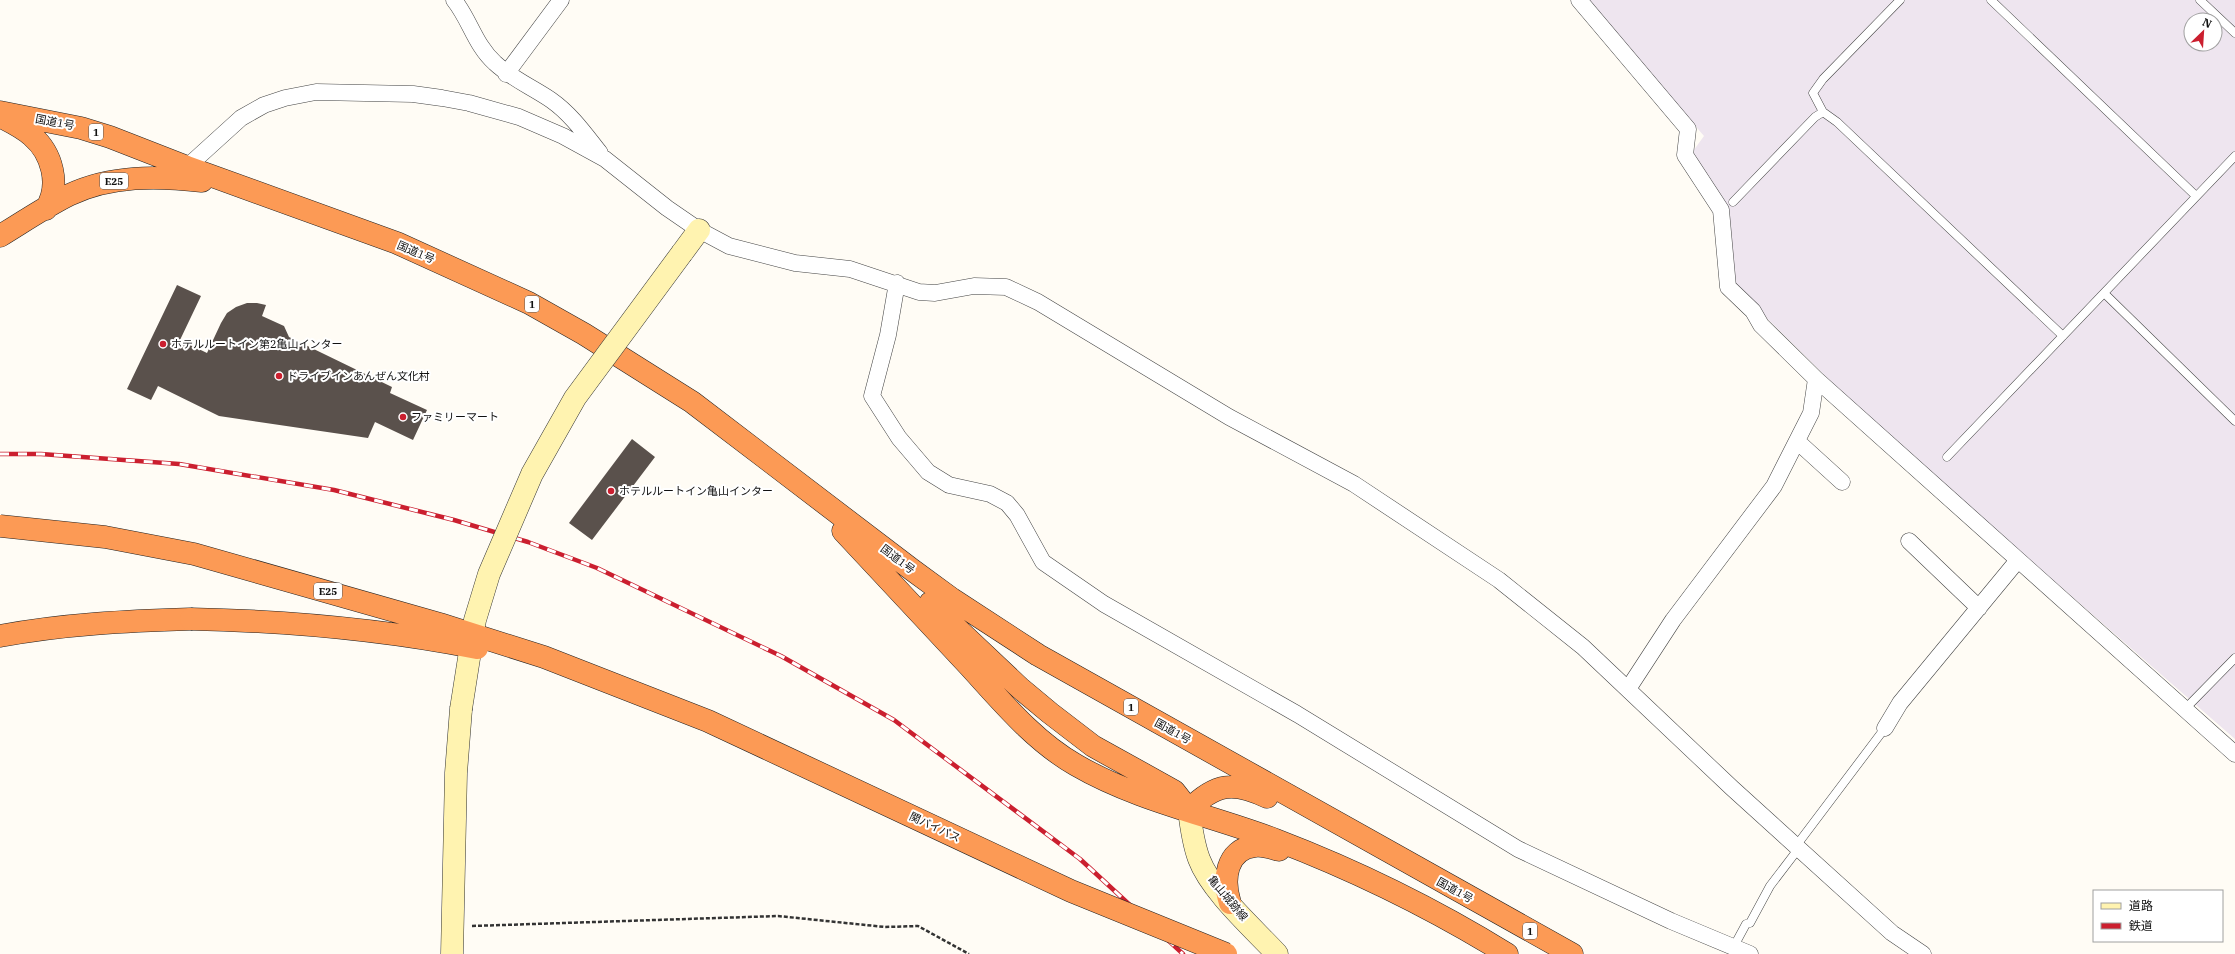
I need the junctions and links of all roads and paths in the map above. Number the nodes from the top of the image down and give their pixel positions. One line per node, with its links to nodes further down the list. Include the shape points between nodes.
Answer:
1 (454, 0): 8 (street, via 465,15 479,47)
2 (561, 0): 8 (street)
3 (1579, 0): 26 (street, via 1688,129 1685,155 1721,210 1728,287 1753,311 1761,325)
4 (1900, 0): 11 (lane, via 1823,79 1813,93)
5 (1991, 0): 18 (lane)
6 (2200, 0): 7 (lane)
7 (2235, 34)
8 (506, 74): 15 (street, via 550,100 572,118)
9 (0, 102): 13 (highway, via 32,110)
10 (0, 112): 13 (highway, 国道1号 / 1, via 82,128)
11 (1823, 112): 19 (lane, via 1815,117); 25 (lane, via 1838,122)
12 (0, 116): 20 (highway, via 33,136 48,157 54,189 51,202)
13 (110, 137): 16 (highway, 国道1号 / 1)
14 (2235, 156): 18 (lane)
15 (605, 159): 16 (street, via 539,125 496,109 413,94 316,92 264,105 240,118); 21 (street)
16 (187, 167): 17 (highway, 国道1号 / 1)
17 (241, 186): 20 (highway, E25, via 167,178 120,180 85,189); 30 (highway, 国道1号 / 1, via 397,243 529,303 584,334 692,402)
18 (2196, 196): 24 (lane)
19 (1733, 202)
20 (46, 209): 22 (highway, E25)
21 (699, 230): 23 (street, via 729,246 763,256 796,263 850,269); 49 (street, bridge, via 575,398 532,474 489,574 475,620 461,709 456,773)
22 (0, 236)
23 (897, 283): 39 (street, via 919,292 935,294 974,286 1006,286 1038,302 1229,417 1354,484 1499,580 1583,647); 50 (street, via 888,335 872,396 899,438 928,472 949,485 990,494 1007,504 1043,562 1104,604 1297,714 1518,849)
24 (2104, 293): 25 (lane); 27 (lane)
25 (2063, 336): 29 (lane)
26 (1816, 379): 28 (street, via 1811,412); 35 (street)
27 (2235, 420)
28 (1798, 442): 31 (street); 39 (street, via 1789,454 1774,486 1673,620)
29 (1947, 457)
30 (791, 480): 33 (highway, 国道1号 / 1); 44 (highway, 国道1号 / 1, via 841,529 1011,711 1050,746 1075,764 1103,779 1146,797)
31 (1842, 482)
32 (0, 526): 40 (highway, E25, bridge, via 105,537 222,562 492,640)
33 (859, 530): 44 (highway, via 906,580 1020,688 1093,746 1174,791); 48 (highway, 国道1号 / 1, via 952,599 1038,655)
34 (1909, 541): 36 (street)
35 (2018, 560): 36 (street); 41 (street)
36 (1979, 608): 42 (street, via 1900,703)
37 (0, 636): 40 (highway, bridge, via 43,628 109,622 191,619 270,620 347,627 488,650)
38 (2235, 658): 41 (lane)
39 (1628, 689): 45 (street)
40 (646, 696): 53 (highway, 関バイパス, bridge, via 785,756 1071,891)
41 (2185, 710): 43 (street)
42 (1885, 728): 45 (lane)
43 (2235, 754)
44 (1189, 810): 46 (highway, 国道1号 / 1, via 1307,852); 47 (street, 亀山城跡線, via 1193,840 1200,860); 48 (highway, via 1203,797 1220,789 1234,786 1247,788)
45 (1798, 847): 50 (lane, via 1770,886); 58 (street, via 1892,933)
46 (1406, 897): 47 (highway, via 1286,851 1255,846 1243,850 1228,868 1225,880); 55 (highway, 国道1号 / 1)
47 (1230, 903): 54 (street, 亀山城跡線)
48 (1488, 908): 56 (highway, 国道1号 / 1)
49 (453, 927): 51 (street); 52 (path, via 778,916 885,927 918,926)
50 (1731, 951): 57 (street)
51 (452, 954)
52 (969, 954)
53 (1226, 954)
54 (1277, 954)
55 (1507, 954)
56 (1572, 954)
57 (1750, 954)
58 (1922, 954)

